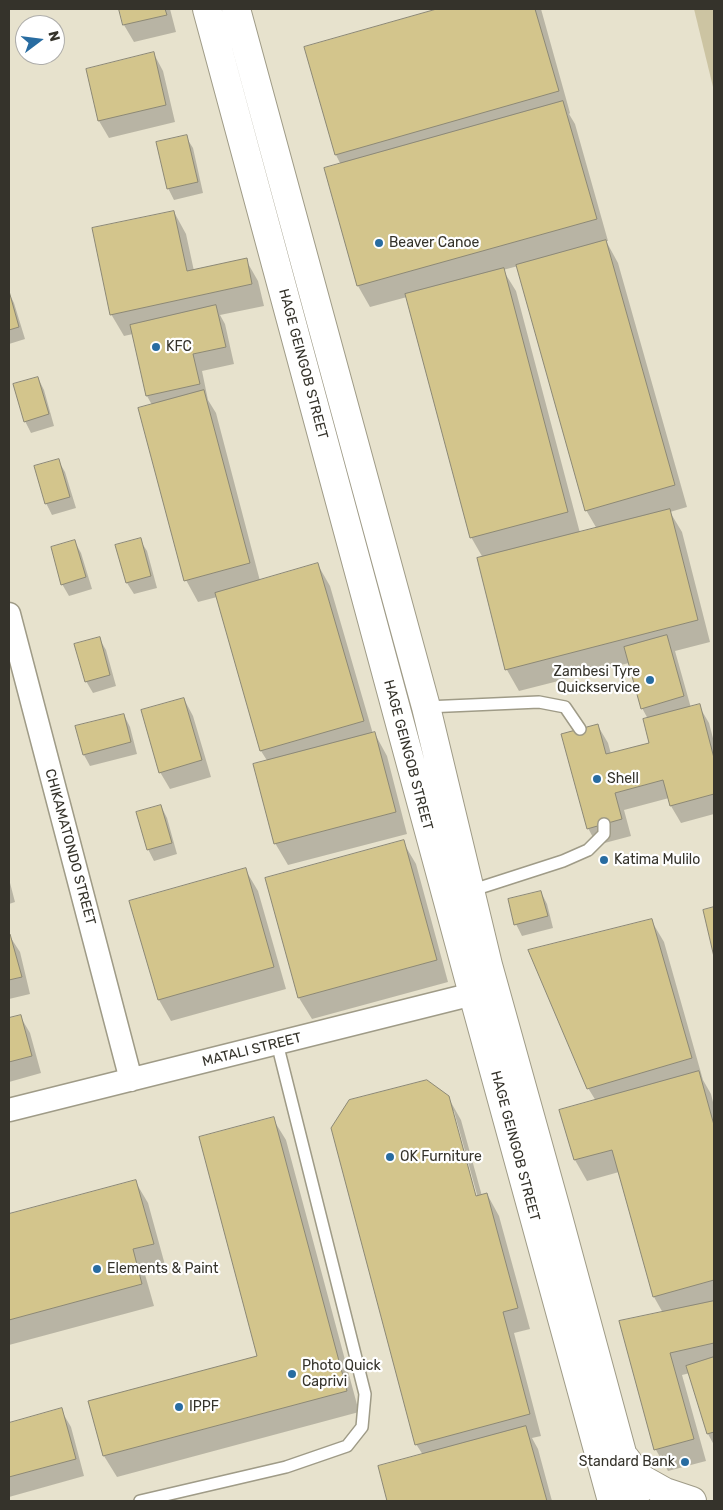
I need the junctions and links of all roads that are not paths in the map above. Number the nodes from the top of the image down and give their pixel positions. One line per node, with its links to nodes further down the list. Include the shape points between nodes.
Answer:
1 (207, 9): 8 (street, HAGE GEINGOB STREET)
2 (236, 9): 4 (street, HAGE GEINGOB STREET)
3 (9, 614): 10 (street, CHIKAMATONDO STREET)
4 (426, 707): 5 (lane, via 539,702 565,707); 7 (street, HAGE GEINGOB STREET)
5 (580, 729)
6 (604, 824): 7 (lane, via 604,834 588,850 564,861)
7 (470, 891): 8 (street, HAGE GEINGOB STREET)
8 (483, 989): 9 (street, MATALI STREET); 12 (street, HAGE GEINGOB STREET, via 557,1212); 14 (street, HAGE GEINGOB STREET)
9 (277, 1043): 10 (street, MATALI STREET); 13 (lane, via 365,1394 362,1428 347,1446 286,1467)
10 (131, 1080): 11 (street, MATALI STREET)
11 (9, 1110)
12 (622, 1454): 15 (street, HAGE GEINGOB STREET); 16 (street, via 640,1478 665,1492)
13 (140, 1501)
14 (612, 1501)
15 (636, 1501)
16 (692, 1501)

